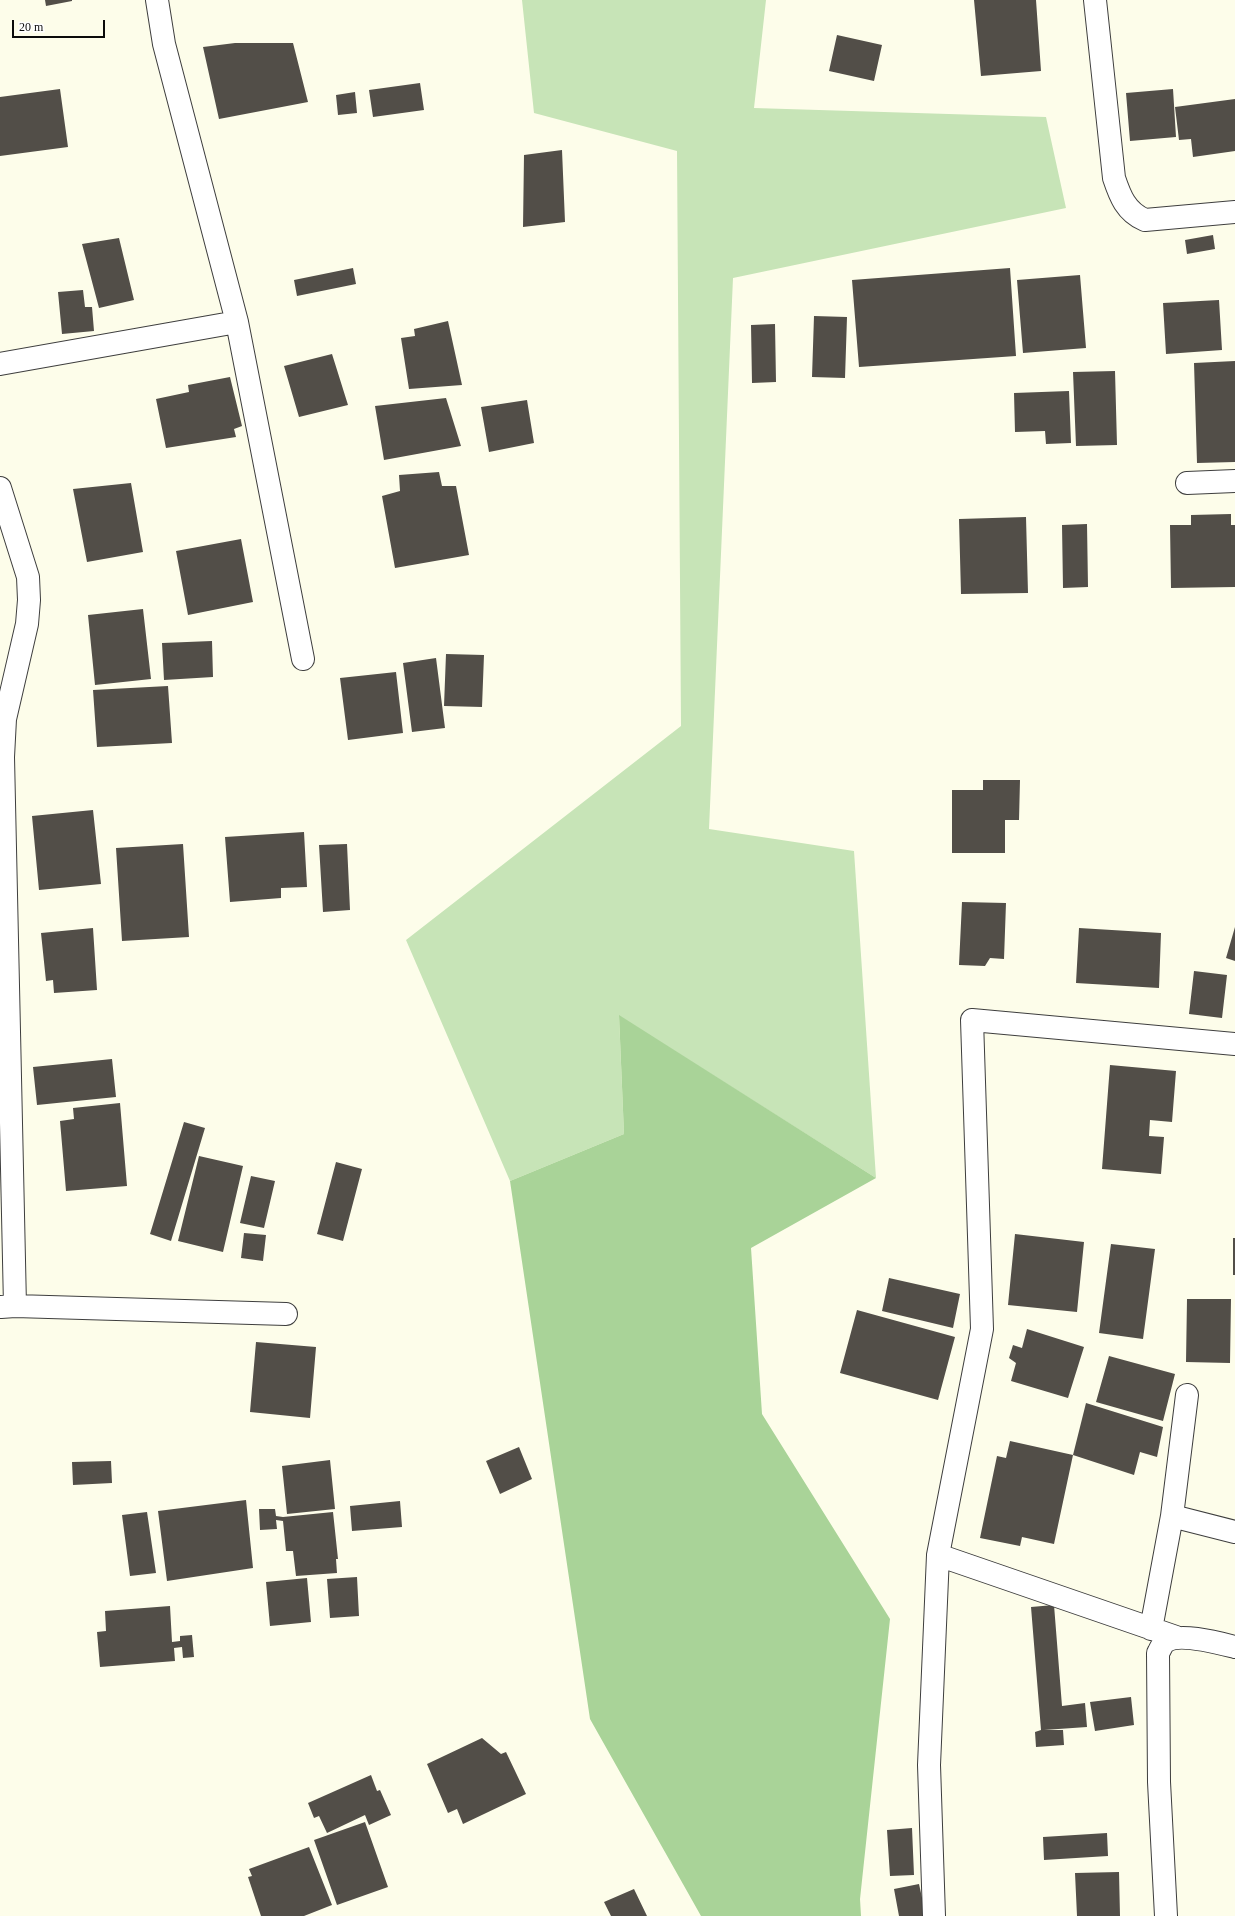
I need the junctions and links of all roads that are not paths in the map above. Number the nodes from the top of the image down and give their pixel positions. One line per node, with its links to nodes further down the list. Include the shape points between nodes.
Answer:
1 (157, 0): 4 (street, via 164,44)
2 (1095, 0): 3 (street, via 1114,178 1122,201 1134,215 1145,220)
3 (1235, 212)
4 (237, 322): 5 (street); 9 (street)
5 (0, 364)
6 (1235, 481): 7 (street)
7 (1187, 483)
8 (0, 488): 11 (street, via 28,577 30,600 5,719 3,757)
9 (303, 659)
10 (1235, 1044): 16 (street, via 972,1020 982,1329)
11 (7, 1307): 12 (street)
12 (286, 1314)
13 (1187, 1395): 14 (street)
14 (1172, 1516): 15 (street); 17 (street)
15 (1235, 1532)
16 (938, 1555): 17 (street); 20 (street, via 929,1764)
17 (1151, 1629): 18 (street)
18 (1176, 1638): 19 (street, via 1218,1643); 21 (street, via 1164,1642 1158,1653 1159,1782)
19 (1234, 1642)
20 (934, 1916)
21 (1166, 1916)

